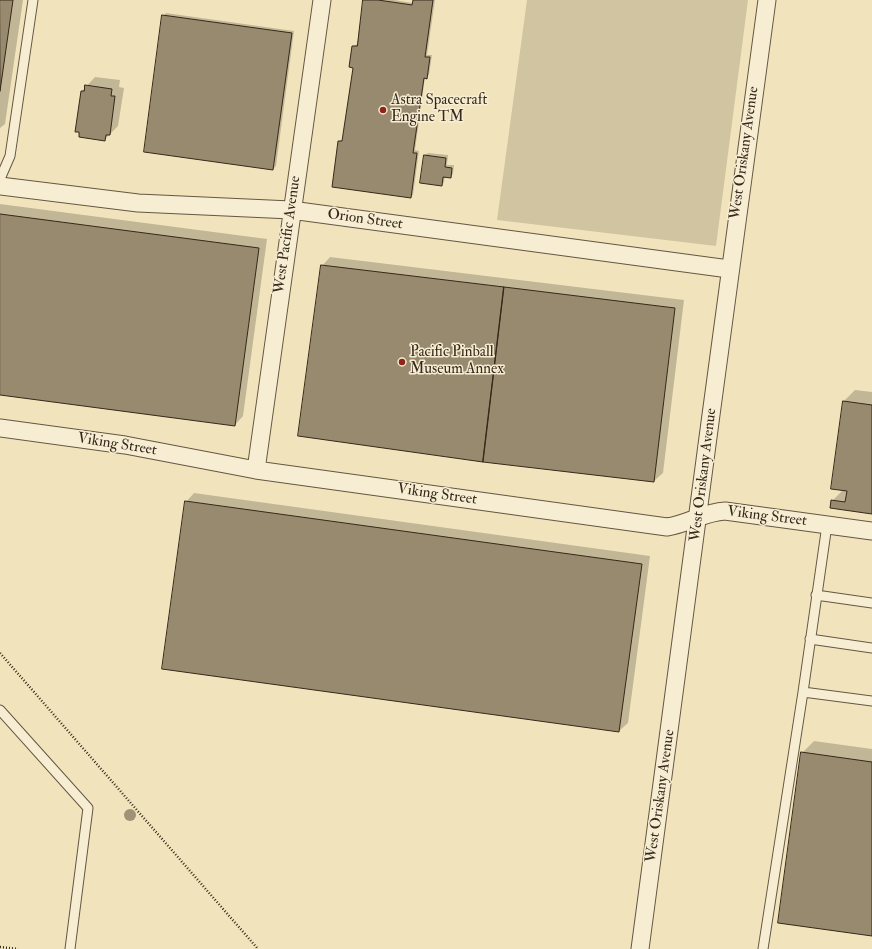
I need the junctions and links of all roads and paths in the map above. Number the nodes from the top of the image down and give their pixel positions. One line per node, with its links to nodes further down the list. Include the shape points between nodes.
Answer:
1 (32, 0): 4 (lane, via 10,156)
2 (322, 0): 6 (street, West Pacific Avenue)
3 (767, 0): 7 (street, West Oriskany Avenue)
4 (0, 179)
5 (0, 186): 6 (street, Orion Street, via 138,203)
6 (292, 210): 7 (street, Orion Street); 9 (street, West Pacific Avenue)
7 (729, 269): 10 (street, West Oriskany Avenue)
8 (0, 428): 9 (street, Viking Street, via 125,445)
9 (256, 470): 10 (street, Viking Street, via 667,527 680,525)
10 (699, 516): 11 (street, Viking Street, via 725,511); 25 (street, West Oriskany Avenue)
11 (826, 525): 12 (street, Viking Street); 13 (lane)
12 (872, 532)
13 (816, 595): 14 (lane); 15 (lane)
14 (872, 604)
15 (810, 639): 16 (lane); 18 (lane)
16 (872, 648)
17 (0, 653): 24 (path)
18 (802, 692): 19 (lane); 26 (lane)
19 (872, 701)
20 (0, 710): 23 (lane, via 88,808)
21 (0, 947): 22 (path)
22 (18, 949)
23 (70, 949)
24 (258, 949)
25 (640, 949)
26 (763, 949)

